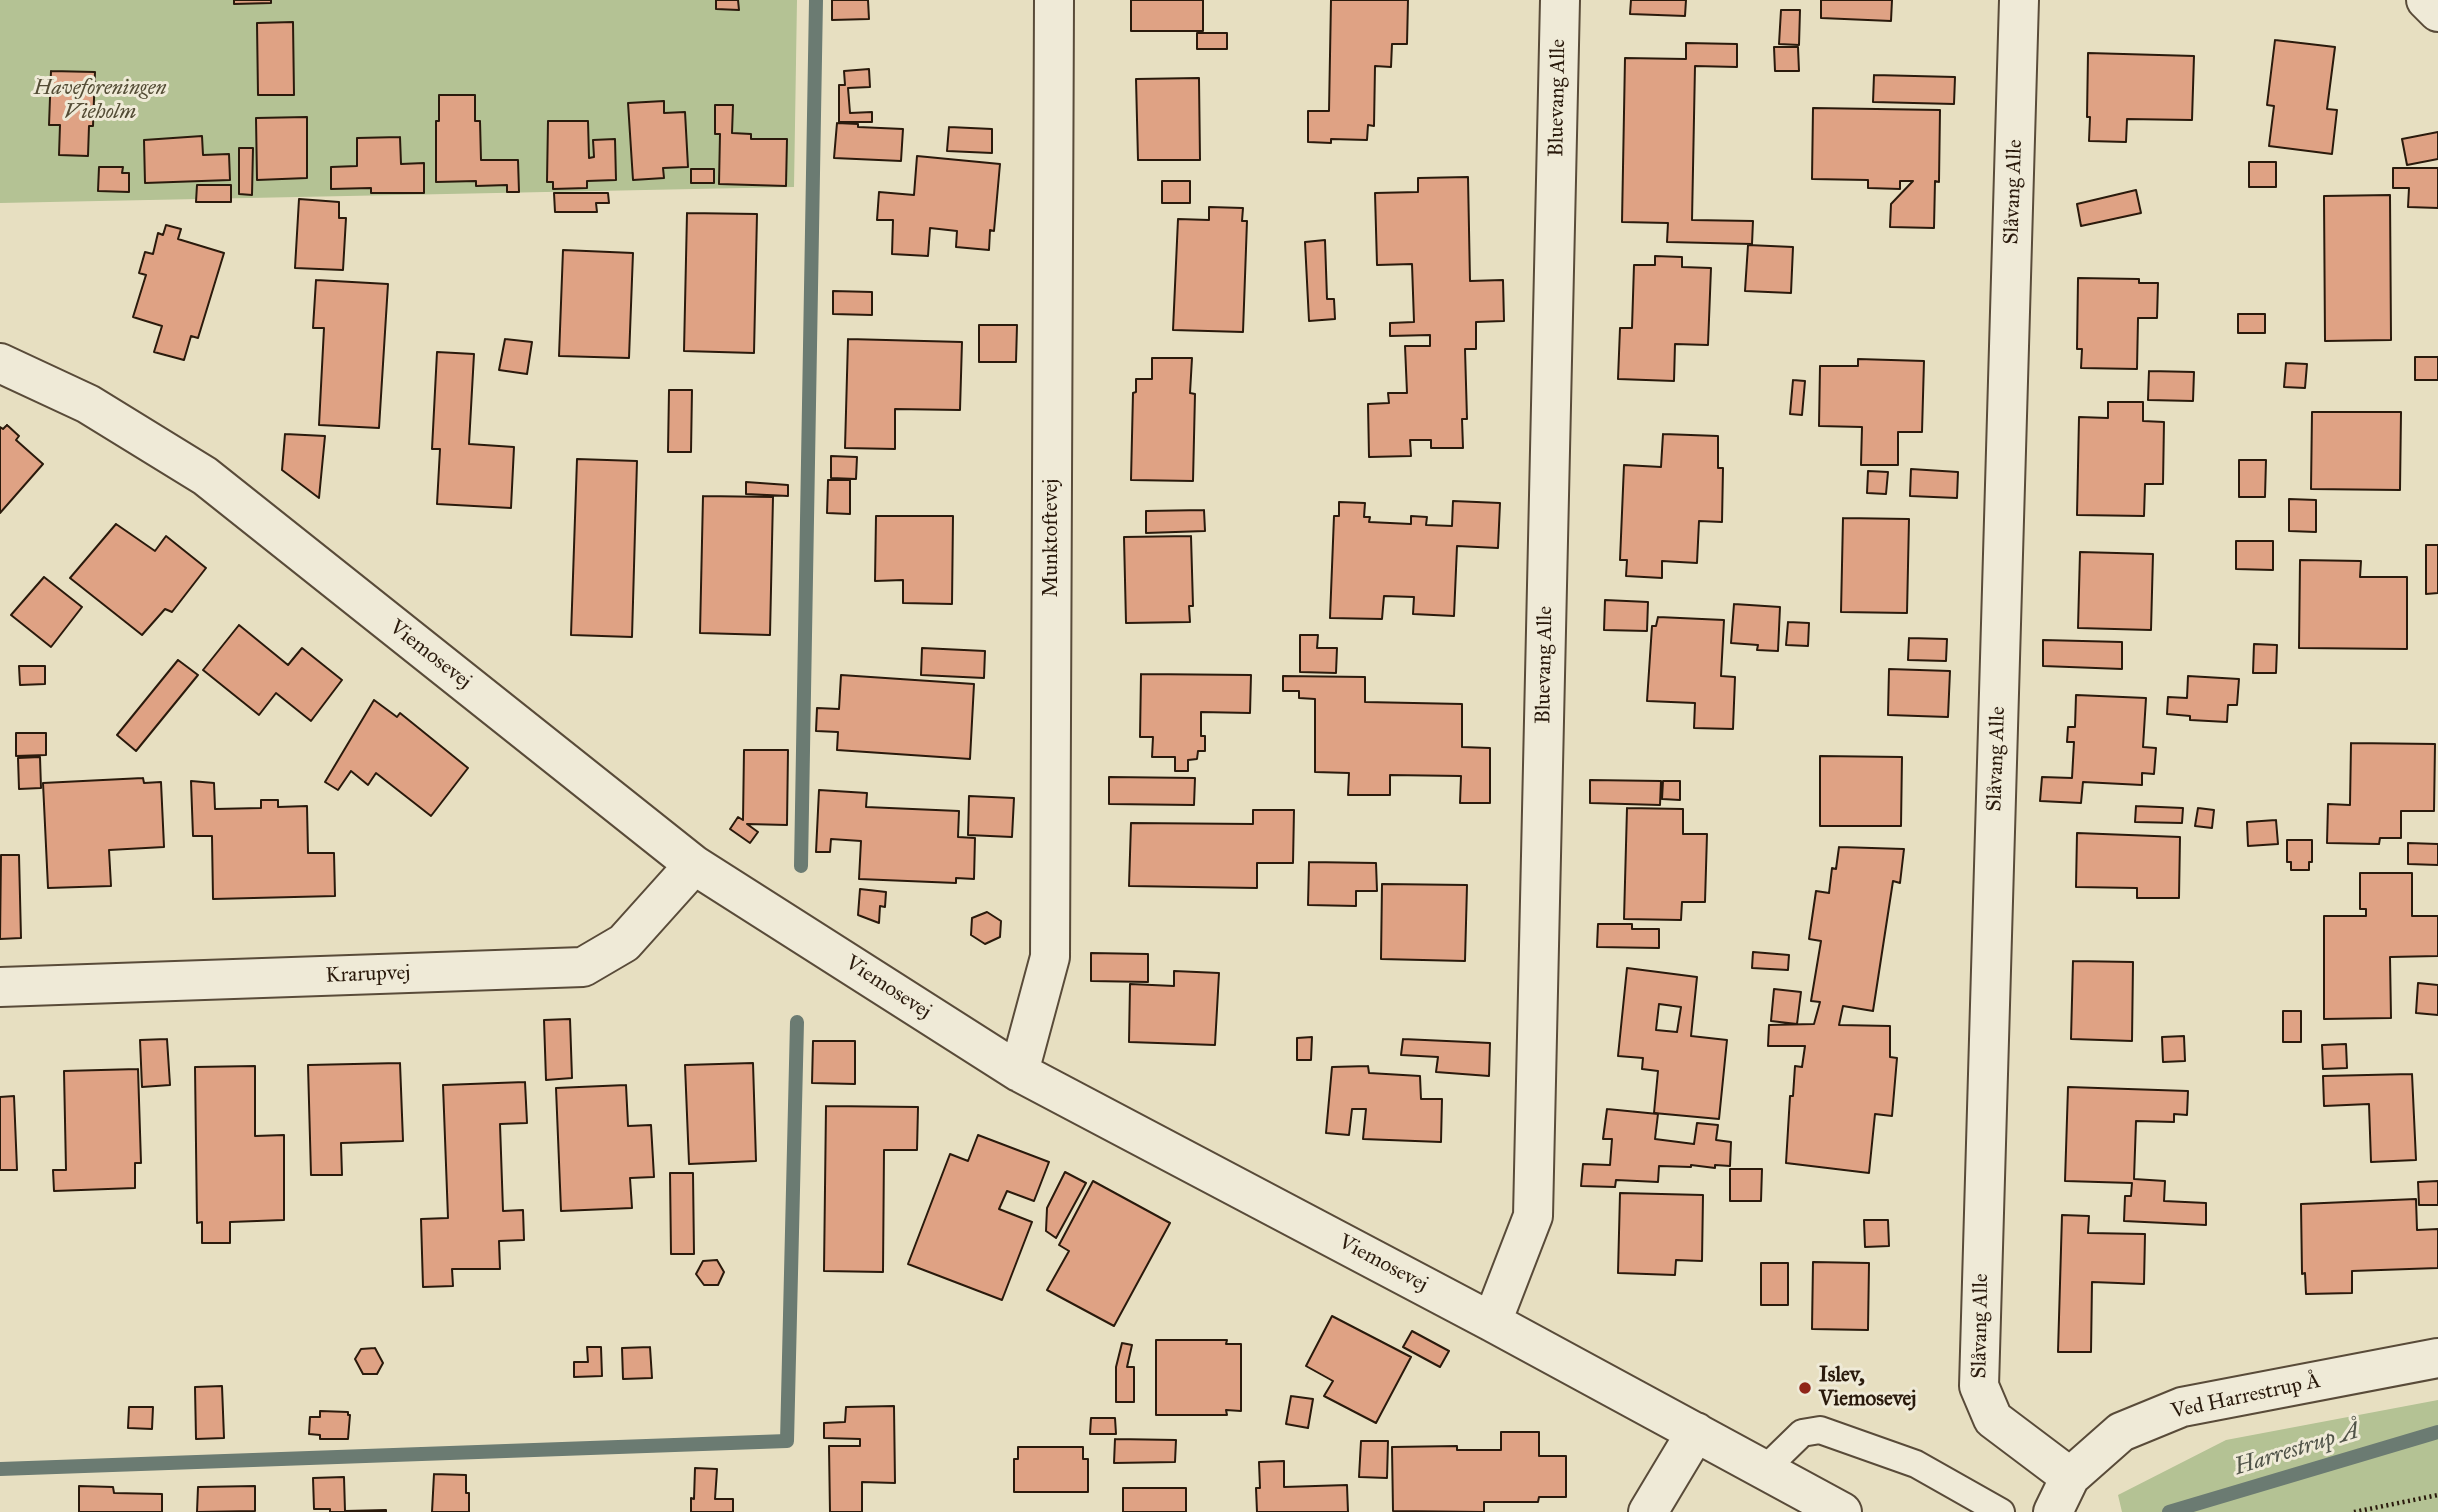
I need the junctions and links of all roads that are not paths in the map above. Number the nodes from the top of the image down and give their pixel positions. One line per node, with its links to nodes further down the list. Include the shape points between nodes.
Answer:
1 (1054, 0): 9 (street, Munktoftevej, via 1050,957)
2 (1560, 0): 10 (street, Bluevang Alle, via 1533,1216)
3 (2019, 0): 14 (street, Slåvang Alle, via 1979,1386 1993,1419)
4 (2426, 0): 5 (street)
5 (2438, 12)
6 (0, 363): 7 (street, Viemosevej, via 89,404 205,476)
7 (694, 864): 8 (street, Krarupvej, via 624,943 583,967); 9 (street, Viemosevej)
8 (0, 988)
9 (1019, 1072): 10 (street, Viemosevej)
10 (1492, 1322): 12 (street, Viemosevej)
11 (2438, 1358): 14 (street, Ved Harrestrup Å, via 2182,1407 2121,1432)
12 (1696, 1432): 13 (street, Viemosevej); 15 (street)
13 (1763, 1470): 16 (street, Viemosevej); 17 (lane, via 1802,1433 1820,1430 1916,1464)
14 (2070, 1477): 18 (street, Ved Harrestrup Å)
15 (1648, 1512)
16 (1842, 1512)
17 (2001, 1512)
18 (2053, 1512)

